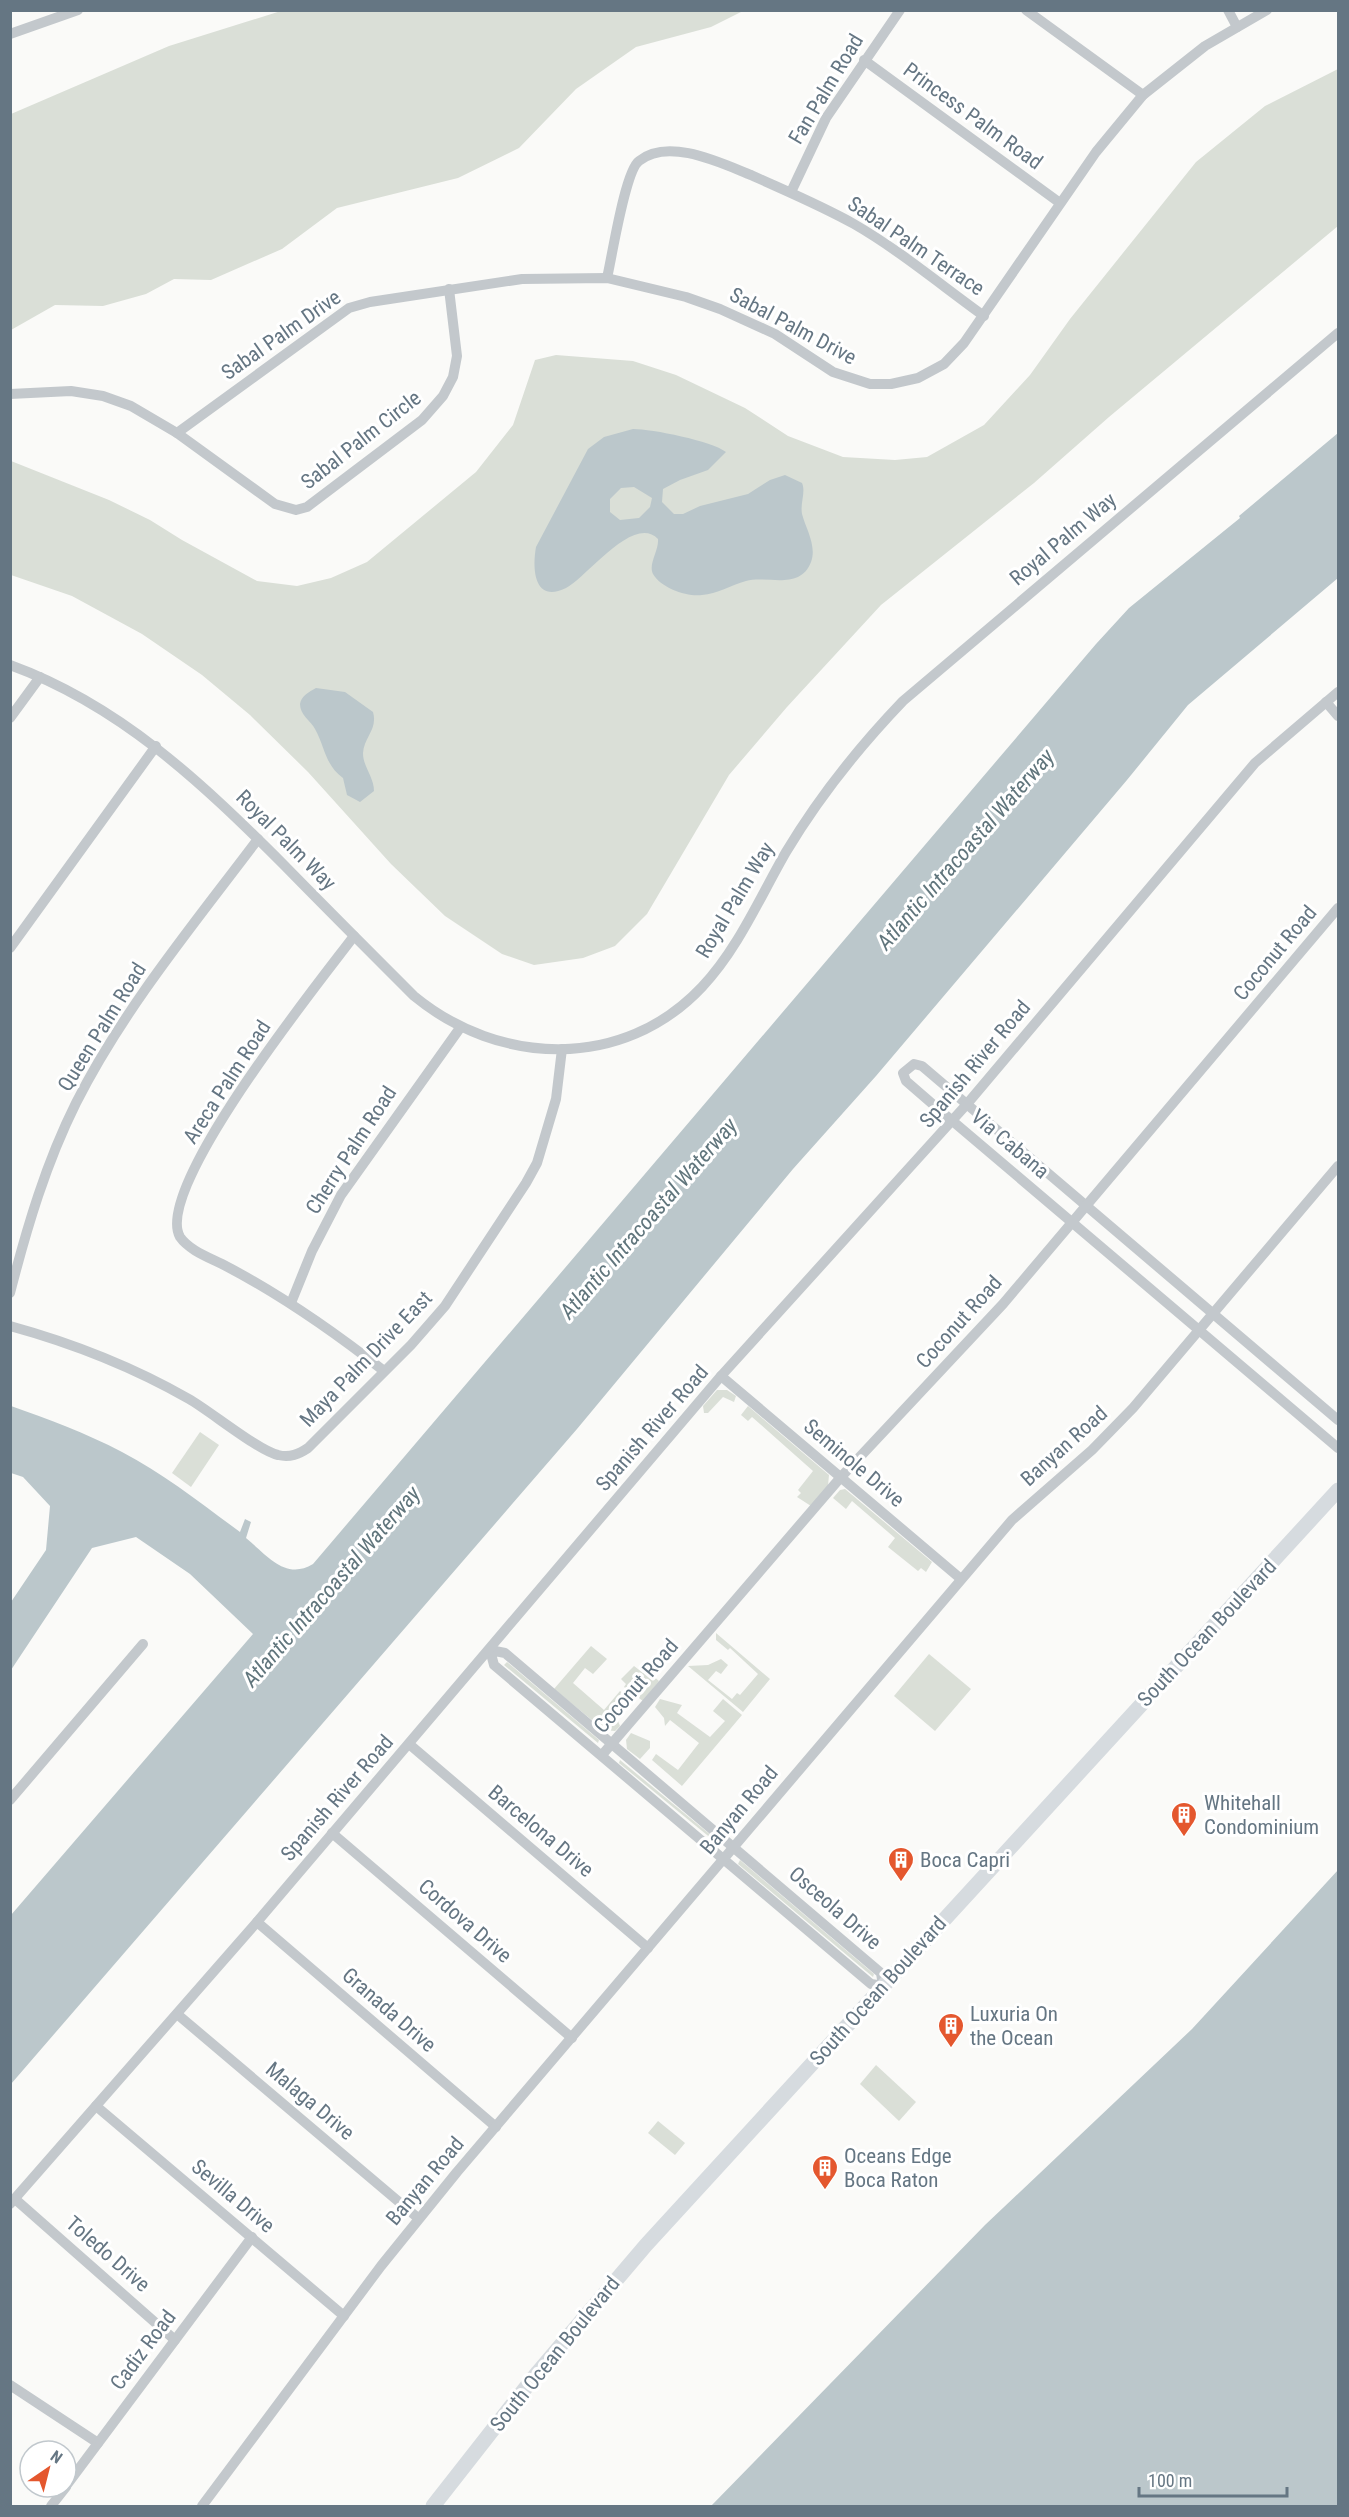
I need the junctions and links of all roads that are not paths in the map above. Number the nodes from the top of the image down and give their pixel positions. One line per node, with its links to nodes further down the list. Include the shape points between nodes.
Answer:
1 (78, 10): 7 (street)
2 (900, 10): 8 (street, Fan Palm Road)
3 (1026, 10): 9 (street)
4 (1228, 10): 6 (street)
5 (1267, 10): 6 (street, Sabal Palm Drive)
6 (1237, 27): 9 (street, Sabal Palm Drive, via 1186,60)
7 (10, 34)
8 (864, 60): 10 (street, Fan Palm Road, via 826,118); 11 (street, Princess Palm Road)
9 (1143, 95): 11 (street, Sabal Palm Drive)
10 (791, 192): 12 (street, Sabal Palm Terrace, via 716,160 679,151 648,154 636,162 628,180); 14 (street, Sabal Palm Terrace, via 879,240)
11 (1060, 204): 14 (street, Sabal Palm Drive)
12 (607, 278): 13 (street, Sabal Palm Drive, via 522,279); 14 (street, Sabal Palm Drive, via 720,309 775,334 833,372 870,384 900,383 936,369 957,351)
13 (449, 289): 17 (street, Sabal Palm Drive, via 350,308); 17 (street, Sabal Palm Circle, via 457,356 453,377 443,396 422,420 307,507 296,510 275,504)
14 (984, 316)
15 (1338, 333): 30 (street, Royal Palm Way, via 903,701 824,795 728,954 701,988 667,1016 629,1036)
16 (10, 394): 17 (street, via 71,391 103,396 131,406)
17 (177, 433)
18 (10, 665): 19 (street, Royal Palm Way)
19 (40, 677): 23 (street); 24 (street, Royal Palm Way, via 109,714)
20 (1338, 692): 21 (street, Spanish River Road)
21 (1326, 702): 22 (street); 31 (street, Spanish River Road, via 1255,763)
22 (1338, 716)
23 (10, 718)
24 (156, 746): 25 (street, Royal Palm Way); 28 (street)
25 (258, 839): 27 (street, Royal Palm Way); 36 (street, Queen Palm Road, via 135,1005 90,1076 43,1181)
26 (1338, 908): 34 (street, Coconut Road)
27 (354, 936): 29 (street, Royal Palm Way, via 414,996); 37 (street, Areca Palm Road, via 226,1112 190,1178 176,1215 176,1226 187,1245)
28 (10, 948)
29 (460, 1028): 30 (street, Royal Palm Way, via 521,1048); 37 (street, Cherry Palm Road, via 340,1195)
30 (562, 1049): 41 (street, Maya Palm Drive East, via 556,1099 537,1164 445,1306)
31 (967, 1104): 32 (street, Spanish River Road); 32 (street, Via Cabana, via 922,1066 914,1064 905,1069 906,1080); 34 (street, Via Cabana)
32 (952, 1121): 35 (street, Via Cabana); 42 (street, Spanish River Road)
33 (1338, 1166): 38 (street, Banyan Road)
34 (1087, 1205): 35 (street, Coconut Road); 38 (street, Via Cabana)
35 (1072, 1222): 40 (street, Via Cabana); 45 (street, Coconut Road, via 1003,1304)
36 (10, 1293)
37 (291, 1303): 41 (street, Areca Palm Road)
38 (1214, 1313): 40 (street, Banyan Road); 43 (street, Via Cabana)
39 (10, 1326): 41 (street, Maya Palm Drive East, via 75,1346 151,1379 268,1451 285,1456 308,1448)
40 (1199, 1330): 44 (street, Via Cabana); 47 (street, Banyan Road, via 1109,1434 1021,1512)
41 (384, 1371)
42 (722, 1376): 45 (street, Seminole Drive); 49 (street, Spanish River Road)
43 (1338, 1420)
44 (1338, 1448)
45 (841, 1477): 47 (street, Seminole Drive); 51 (street, Coconut Road)
46 (1338, 1490): 59 (main road, South Ocean Boulevard)
47 (961, 1579): 55 (street, Banyan Road)
48 (143, 1644): 53 (street)
49 (490, 1650): 50 (street, Spanish River Road); 51 (street, Osceola Drive, via 505,1653); 52 (street, Osceola Drive, via 494,1665)
50 (409, 1744): 54 (street, Spanish River Road); 58 (street, Barcelona Drive)
51 (612, 1744): 52 (street, Coconut Road); 55 (street, Osceola Drive)
52 (602, 1755): 56 (street, Osceola Drive)
53 (10, 1800)
54 (332, 1833): 57 (street, Spanish River Road); 61 (street, Cordova Drive)
55 (733, 1847): 56 (street, Banyan Road); 59 (street, Osceola Drive, via 881,1973)
56 (724, 1859): 58 (street, Banyan Road); 59 (street, Osceola Drive, via 871,1984)
57 (257, 1922): 60 (street, Spanish River Road); 63 (street, Granada Drive)
58 (648, 1948): 61 (street, Banyan Road)
59 (883, 1986): 73 (main road, South Ocean Boulevard, via 601,2296)
60 (177, 2014): 62 (street, Spanish River Road); 65 (street, Malaga Drive)
61 (572, 2038): 63 (street, Banyan Road)
62 (96, 2106): 64 (street, Spanish River Road); 66 (street, Sevilla Drive)
63 (496, 2127): 65 (street, Banyan Road)
64 (13, 2201): 68 (street, Toledo Drive)
65 (418, 2218): 67 (street, Banyan Road)
66 (252, 2237): 67 (street, Sevilla Drive); 68 (street, Cadiz Road)
67 (344, 2316): 72 (street, Banyan Road)
68 (175, 2340): 70 (street, Cadiz Road)
69 (10, 2385): 70 (street)
70 (98, 2443): 71 (street, Cadiz Road)
71 (78, 2470)
72 (202, 2506)
73 (434, 2506)

